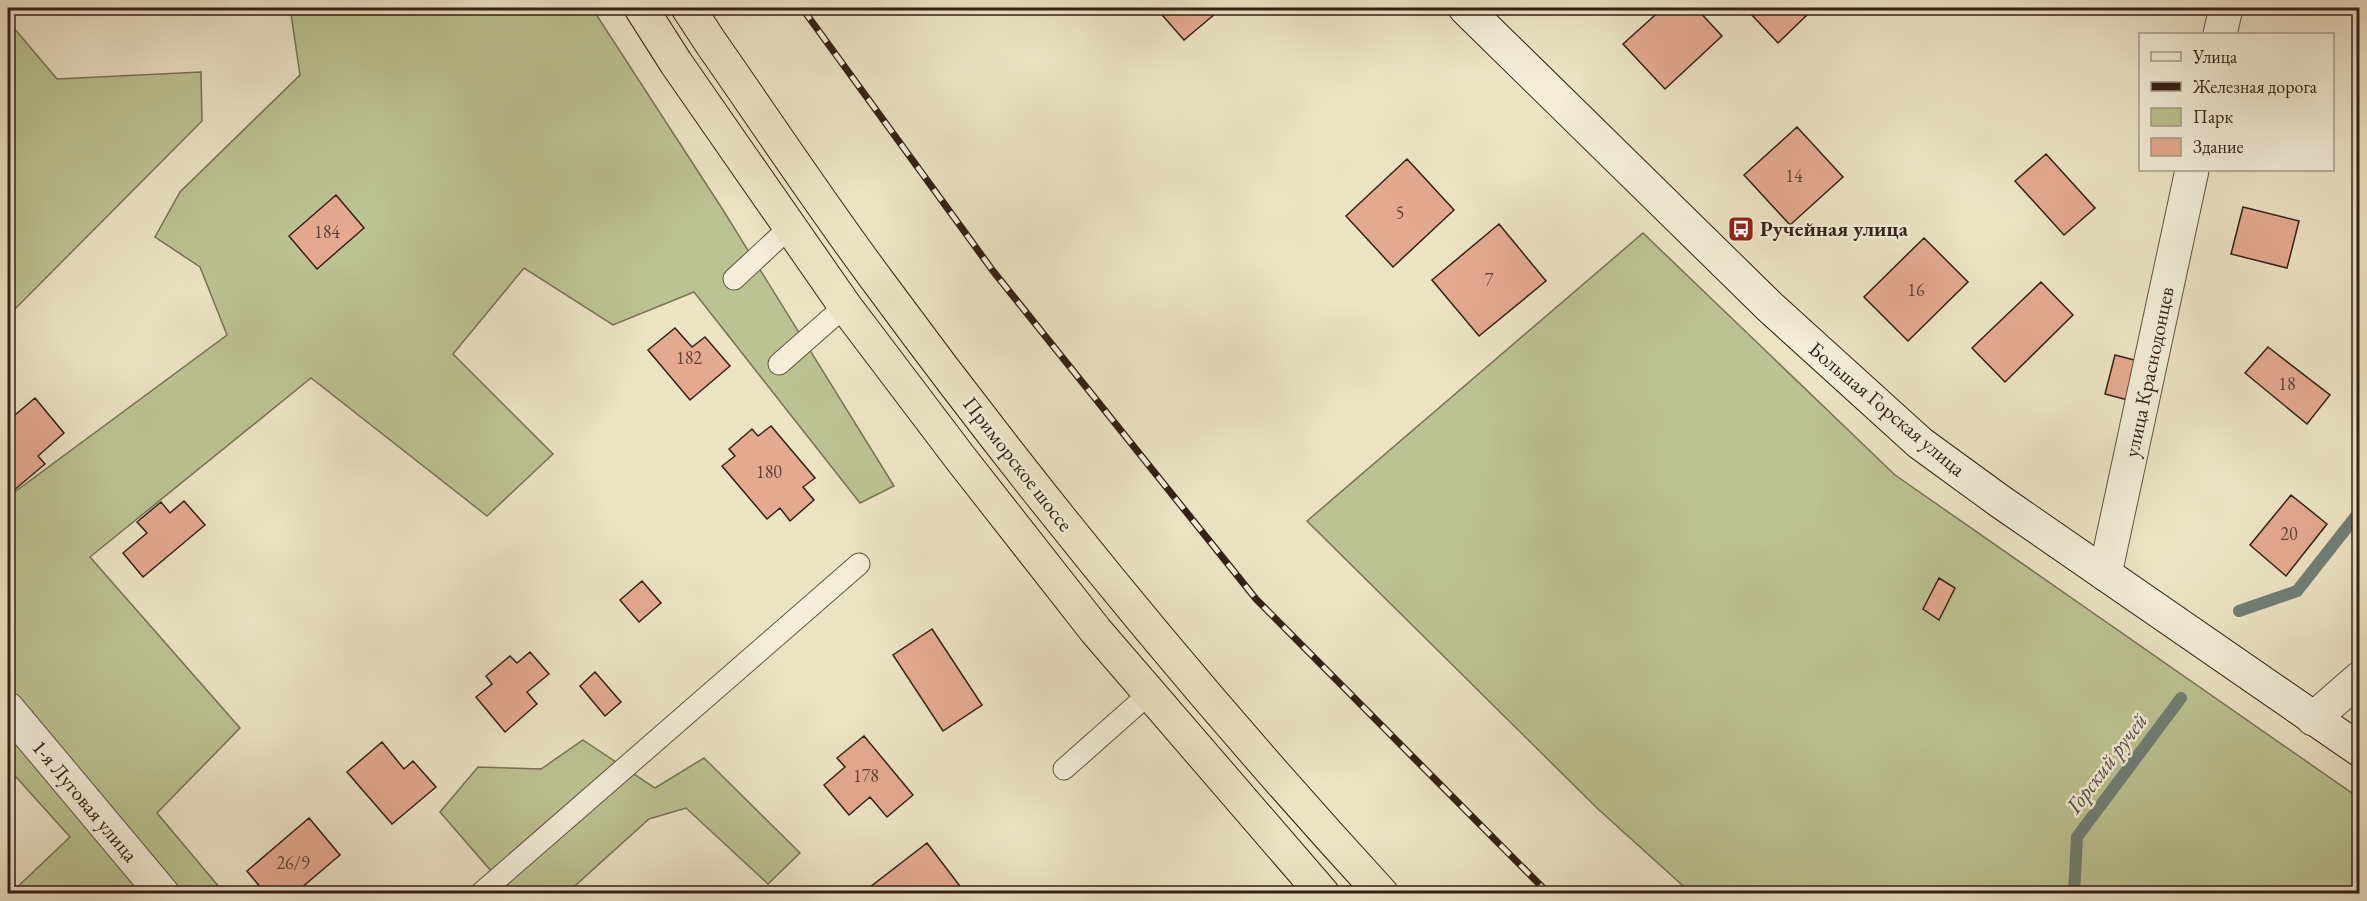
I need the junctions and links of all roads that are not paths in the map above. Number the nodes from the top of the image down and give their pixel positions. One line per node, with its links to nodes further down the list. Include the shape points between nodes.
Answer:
1 (641, 8): 7 (highway, Приморское шоссе)
2 (688, 8): 22 (highway, Приморское шоссе, via 879,283 991,431 1127,602)
3 (1465, 8): 12 (street, Большая Горская улица, via 1770,308 1884,412 1920,443)
4 (2226, 8): 5 (street)
5 (2220, 33)
6 (2192, 171): 12 (street, улица Краснодонцев)
7 (790, 227): 8 (lane); 9 (highway, Приморское шоссе)
8 (734, 279)
9 (845, 306): 10 (lane); 14 (highway, Приморское шоссе, via 1096,631)
10 (779, 364)
11 (859, 564): 20 (lane)
12 (2105, 574): 16 (street, Большая Горская улица)
13 (2360, 678): 16 (street)
14 (1150, 693): 18 (lane); 21 (highway, Приморское шоссе)
15 (8, 709): 19 (street, 1-я Луговая улица)
16 (2313, 719): 17 (street, Большая Горская улица)
17 (2360, 750)
18 (1064, 769)
19 (163, 894)
20 (480, 894)
21 (1323, 894)
22 (1382, 894)

